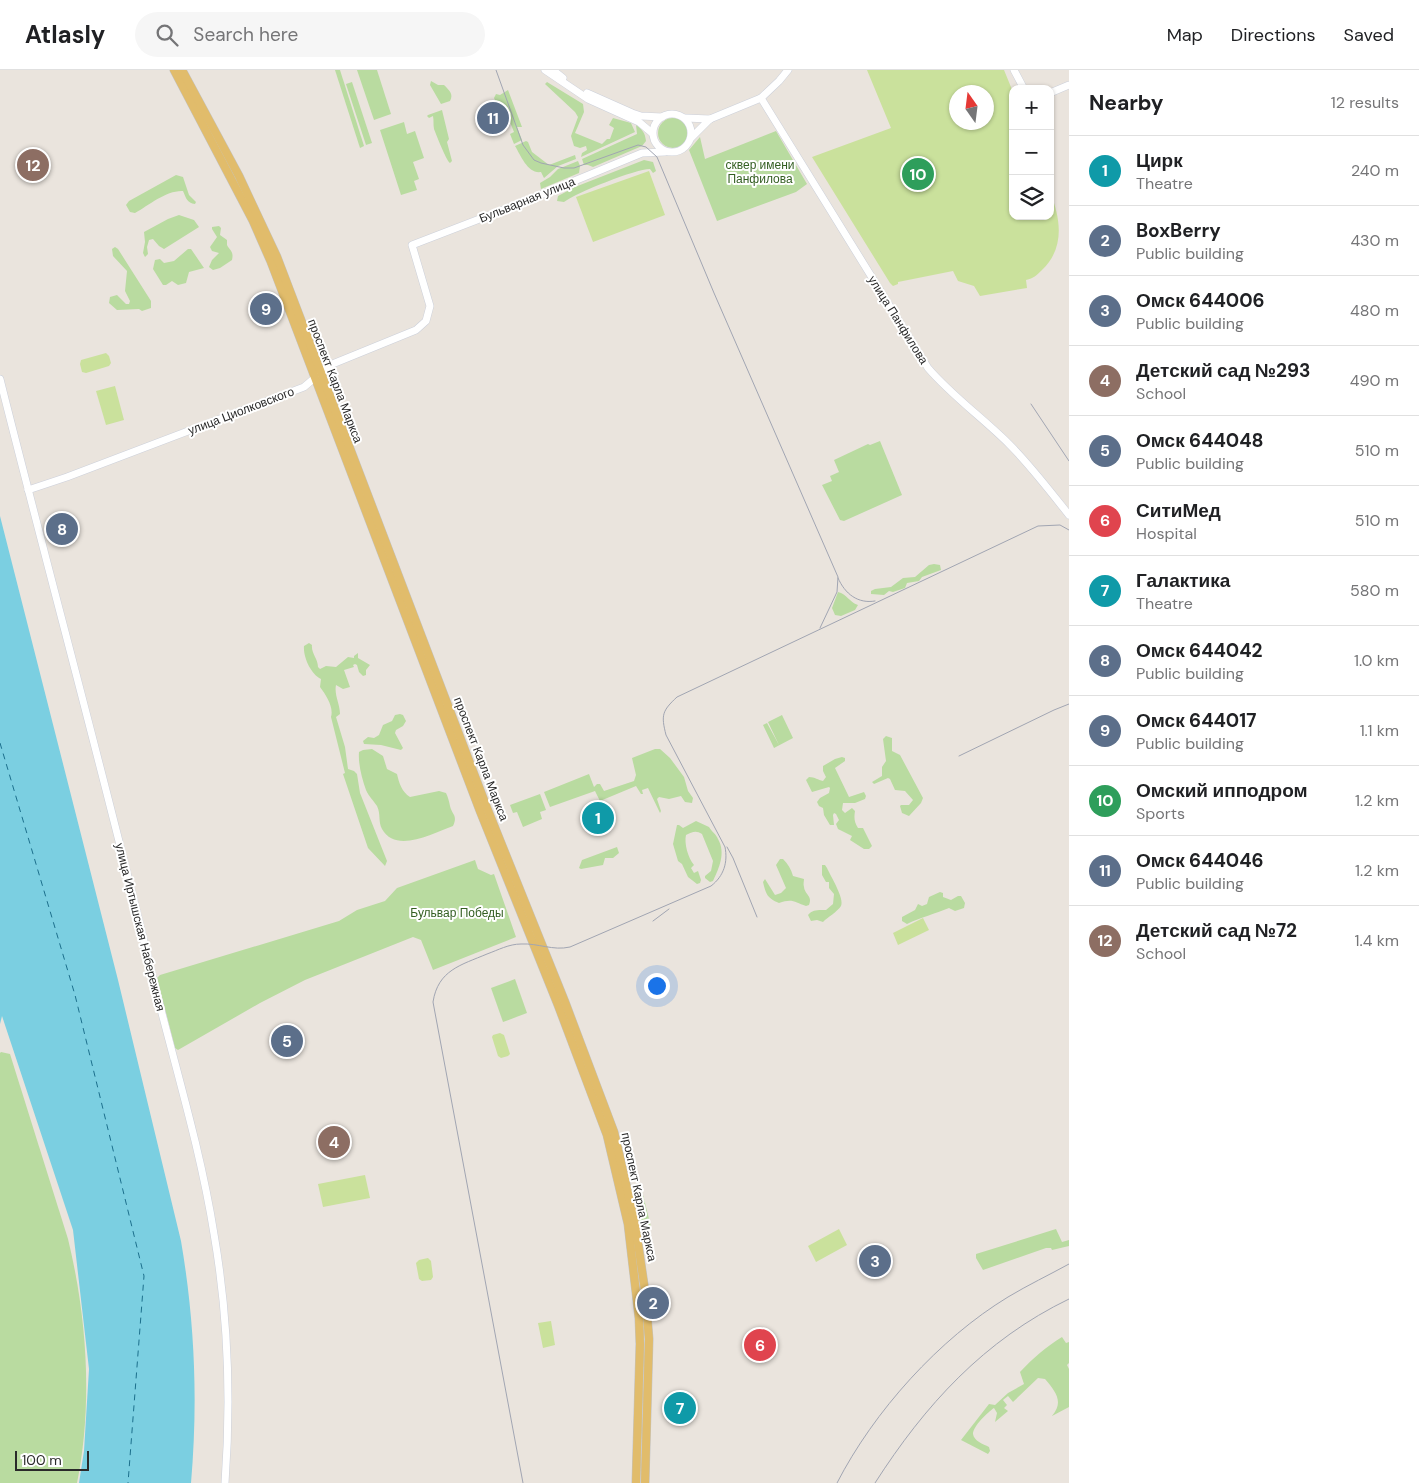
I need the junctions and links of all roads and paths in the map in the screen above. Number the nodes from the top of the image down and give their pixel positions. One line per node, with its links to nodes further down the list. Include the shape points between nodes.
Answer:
1 (174, 70): 18 (main road, проспект Карла Маркса)
2 (182, 70): 18 (main road, проспект Карла Маркса)
3 (545, 70): 14 (main road, via 588,99 640,122)
4 (553, 70): 11 (main road, via 616,107 641,116)
5 (788, 70): 10 (main road)
6 (1014, 70): 7 (main road)
7 (1022, 85)
8 (1069, 85): 9 (main road)
9 (1054, 91)
10 (762, 98): 13 (main road); 23 (main road, улица Панфилова, via 928,368 1034,470)
11 (662, 117): 12 (main road, via 675,114); 14 (main road, via 656,122)
12 (685, 118): 13 (main road); 15 (main road, via 690,124)
13 (710, 119): 15 (main road)
14 (653, 136): 16 (main road, via 656,145); 17 (main road)
15 (691, 138): 16 (main road, via 678,152)
16 (665, 152): 17 (main road, Бульварная улица)
17 (642, 153): 19 (main road, Бульварная улица, via 412,245)
18 (249, 204): 20 (main road, проспект Карла Маркса)
19 (430, 303): 20 (main road, улица Циолковского, via 426,320 416,330 330,364)
20 (318, 376): 22 (main road, улица Циолковского, via 304,387); 25 (main road, проспект Карла Маркса, via 480,811 607,1135 628,1224 639,1318); 26 (main road, проспект Карла Маркса, via 614,1132 635,1223 646,1300 649,1344)
21 (0, 379): 22 (main road, улица Иртышская Набережная)
22 (28, 490): 24 (main road, улица Иртышская Набережная, via 212,1221 224,1328 227,1393)
23 (1069, 515)
24 (225, 1483)
25 (636, 1483)
26 (645, 1483)

